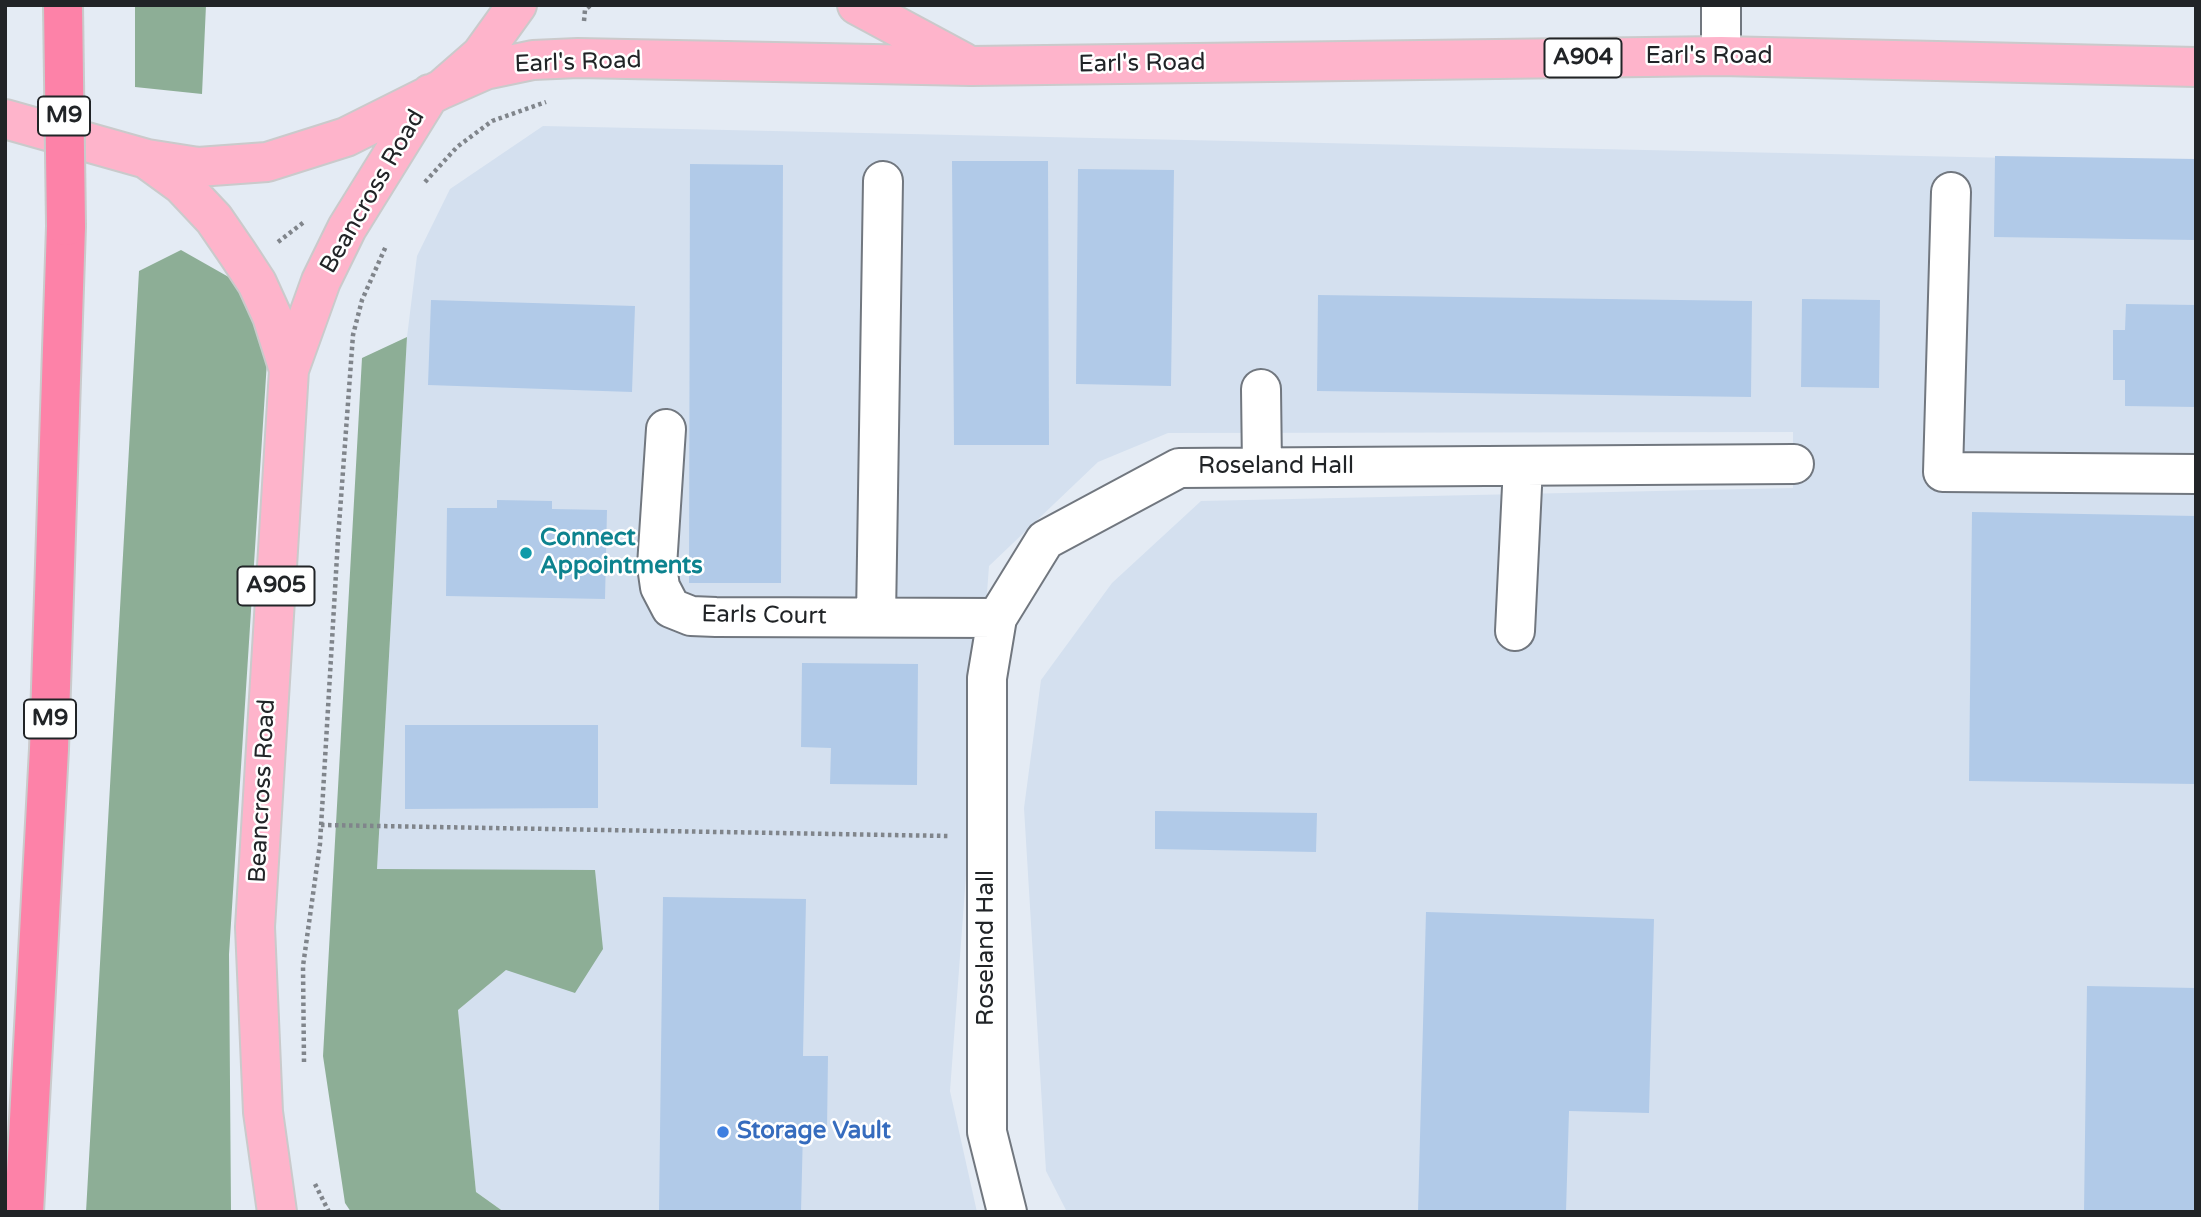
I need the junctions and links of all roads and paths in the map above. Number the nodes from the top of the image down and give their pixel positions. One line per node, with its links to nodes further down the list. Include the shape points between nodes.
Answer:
1 (63, 5): 31 (highway, M9, bridge, via 66,226 48,749)
2 (517, 5): 10 (main road, via 481,55)
3 (592, 5): 7 (path, via 585,10)
4 (857, 5): 8 (main road, Earl's Road)
5 (1721, 5): 6 (street)
6 (1721, 56): 8 (main road, Earl's Road / A904); 9 (main road, Earl's Road / A904)
7 (578, 58): 8 (main road, Earl's Road); 10 (main road, Earl's Road, via 533,60 485,70); 14 (path, via 569,94 492,121 457,147)
8 (971, 66)
9 (2196, 67)
10 (436, 91): 12 (main road, via 346,136 267,162 198,167); 17 (main road, Beancross Road / A905, via 346,228)
11 (5, 119): 12 (main road)
12 (147, 159): 17 (main road, Beancross Road / A905, via 214,219 238,254 272,316)
13 (883, 181): 24 (street)
14 (423, 185)
15 (1951, 192): 23 (street, via 1943,472)
16 (389, 238): 27 (path, via 362,300 353,335)
17 (289, 370): 32 (main road, Beancross Road / A905, via 255,927 262,1112)
18 (1261, 389): 22 (street)
19 (666, 429): 24 (street, Earls Court, via 657,566 660,587 671,608 691,616)
20 (1794, 464): 21 (street, Roseland Hall)
21 (1522, 466): 22 (street, Roseland Hall); 26 (street)
22 (1262, 467): 25 (street, Roseland Hall, via 1179,468 1045,540)
23 (2196, 474)
24 (876, 617): 25 (street, Earls Court)
25 (997, 618): 28 (street, Roseland Hall, via 987,678)
26 (1515, 631)
27 (321, 825): 28 (path); 29 (path, via 303,966)
28 (987, 837): 34 (street, Roseland Hall, via 987,1132)
29 (304, 1072)
30 (313, 1180): 33 (path)
31 (24, 1212)
32 (276, 1212)
33 (329, 1212)
34 (1007, 1212)

